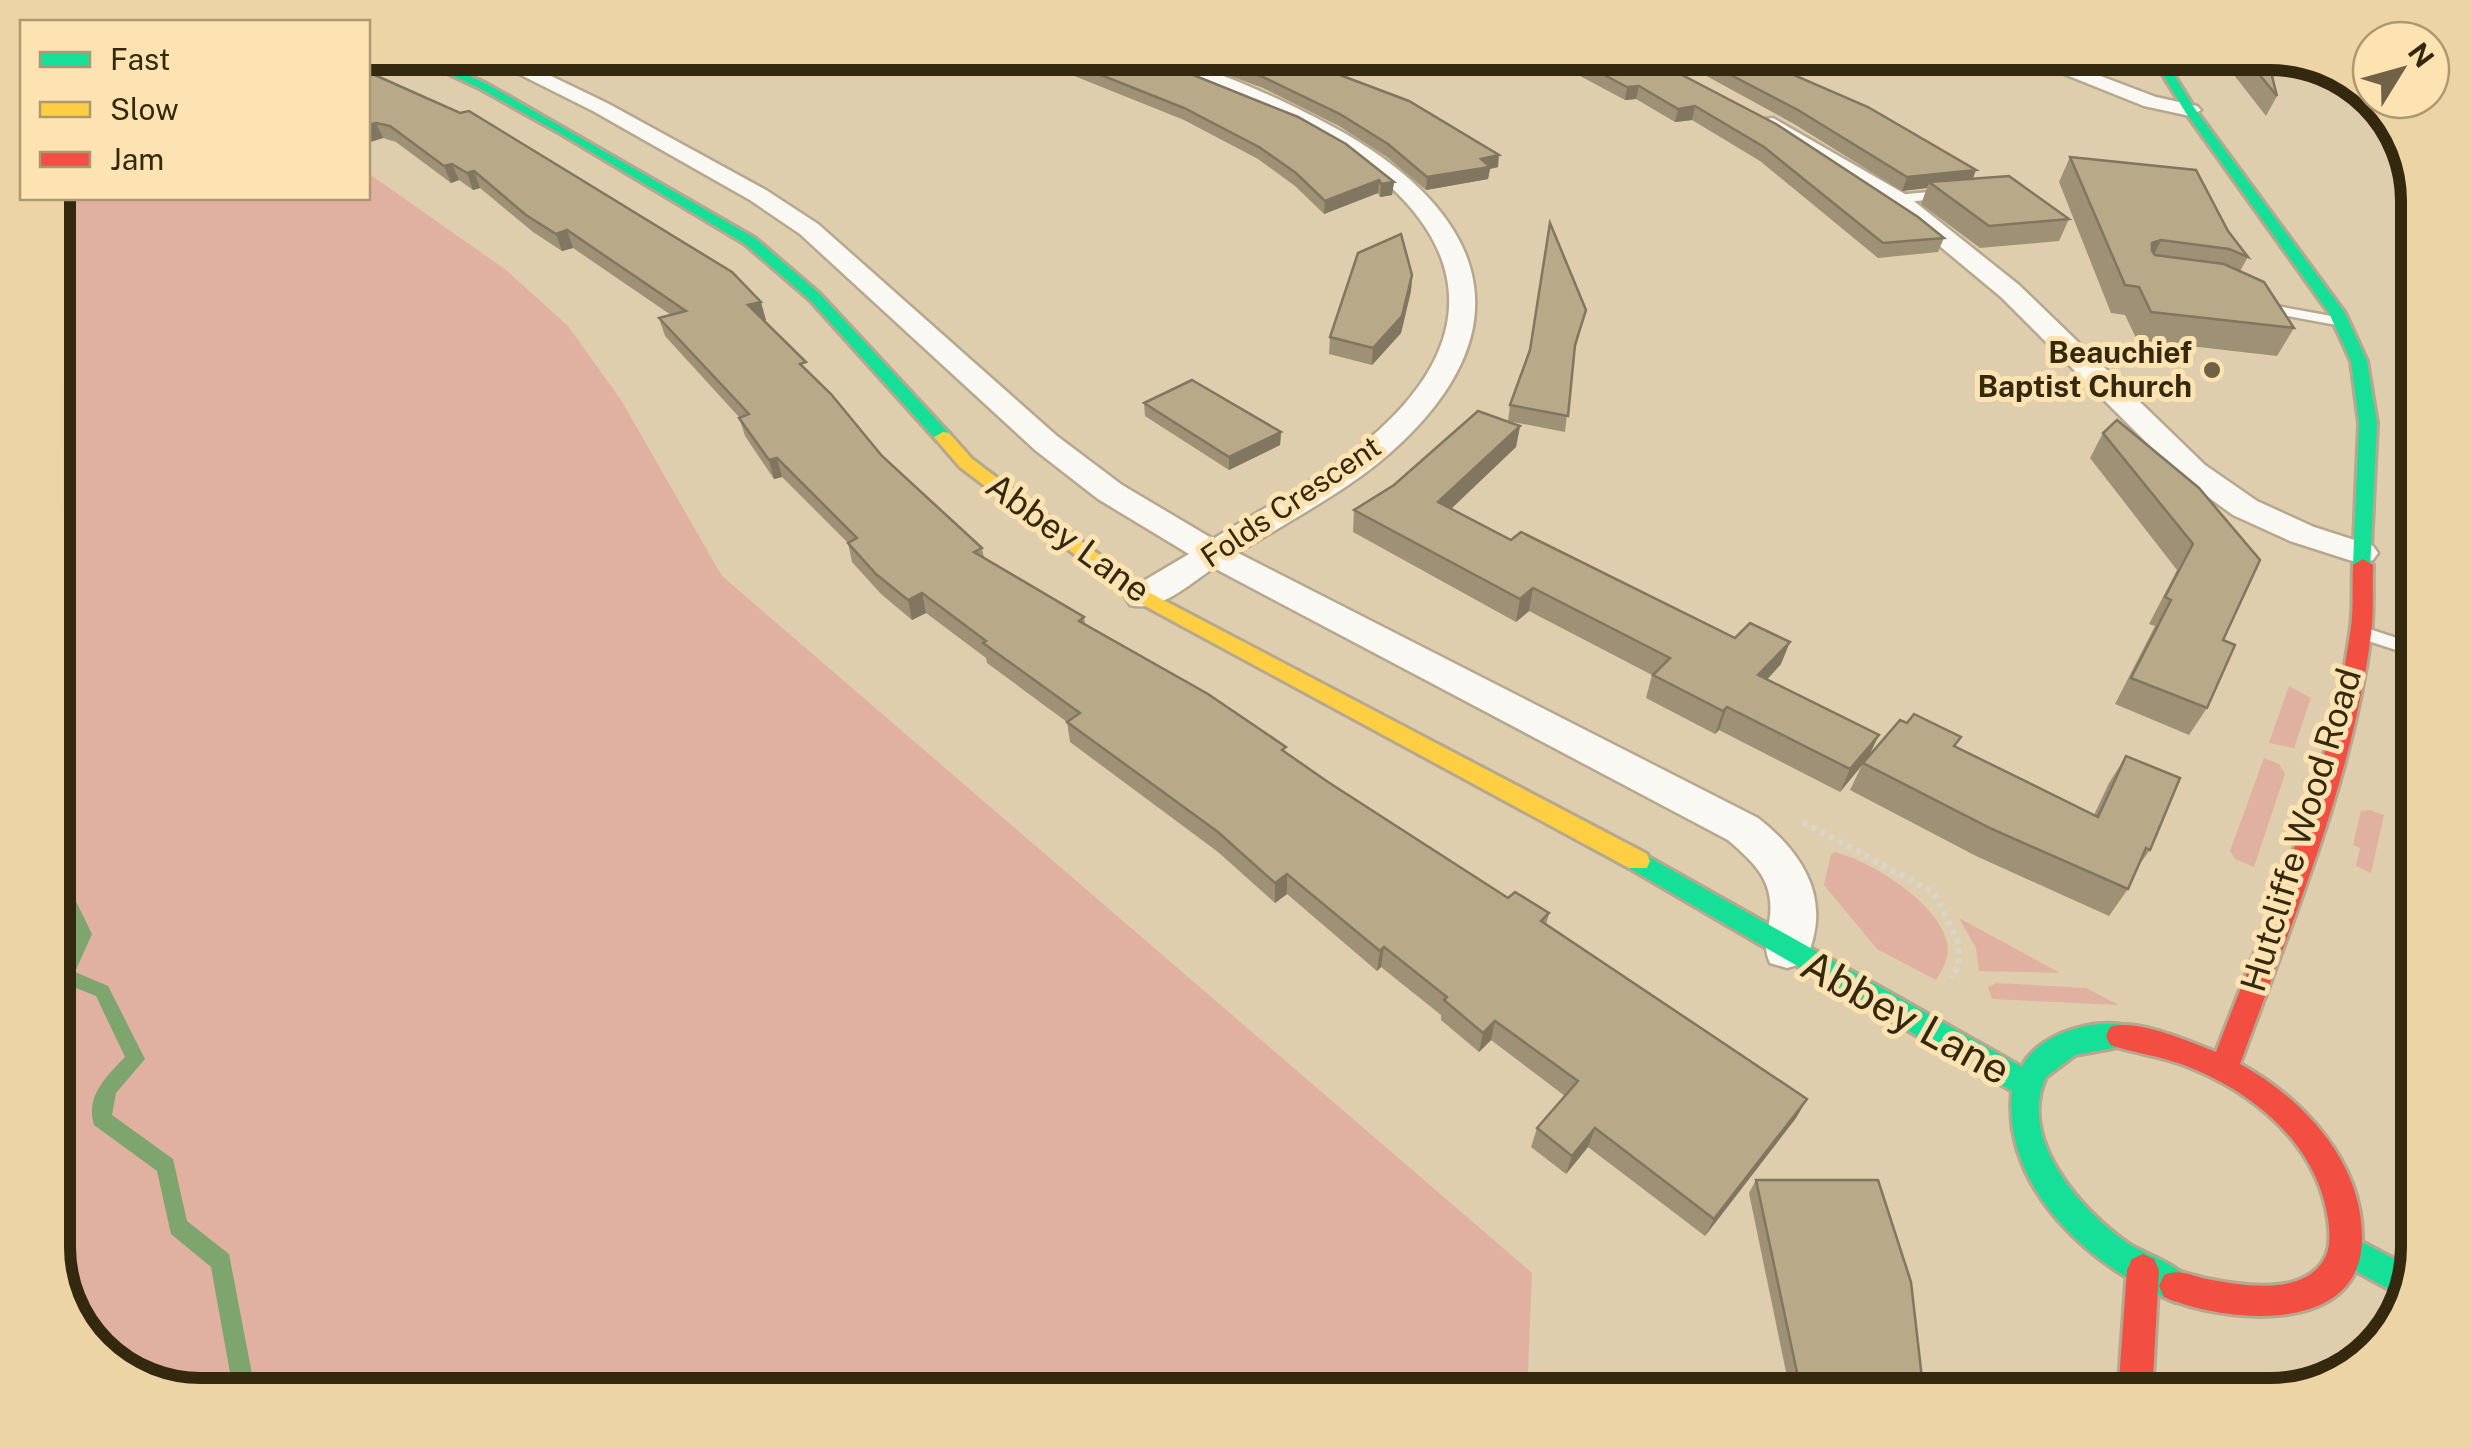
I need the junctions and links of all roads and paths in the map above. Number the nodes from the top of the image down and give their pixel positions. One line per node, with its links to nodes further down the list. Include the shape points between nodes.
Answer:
1 (447, 70): 14 (main road, Abbey Lane, via 750,242 815,297 966,463)
2 (523, 70): 13 (street, Abbey Lane, via 600,106 809,229 1046,442 1110,492)
3 (1177, 70): 13 (street, Folds Crescent, via 1288,114 1376,162 1439,226 1459,265 1467,302 1459,342 1433,388 1392,434)
4 (2066, 70): 6 (street)
5 (2165, 70): 6 (main road, Hutcliffe Wood Road)
6 (2190, 110): 11 (main road, Hutcliffe Wood Road)
7 (1750, 112): 9 (street)
8 (1974, 192): 9 (lane)
9 (1897, 200): 12 (street, via 2038,315 2194,472 2245,508)
10 (2242, 299): 11 (lane, via 2271,311)
11 (2342, 322): 12 (main road, Hutcliffe Wood Road, via 2359,361 2368,423)
12 (2361, 553): 15 (main road, Hutcliffe Wood Road)
13 (1214, 554): 14 (street, Folds Crescent); 17 (street, Abbey Lane, via 1743,829 1782,866 1796,898)
14 (1143, 597): 17 (main road, Abbey Lane, via 1627,856)
15 (2361, 632): 16 (lane); 18 (main road, Hutcliffe Wood Road, via 2313,816)
16 (2401, 646)
17 (1786, 949): 19 (main road, Abbey Lane)
18 (2224, 1069): 19 (main road, Abbey Lane, via 2153,1040 2095,1036 2050,1052); 20 (main road, Abbey Lane, via 2265,1096 2317,1150 2342,1200)
19 (2026, 1084): 21 (main road, Abbey Lane, via 2025,1130 2044,1176 2088,1230)
20 (2345, 1248): 21 (main road, Abbey Lane, via 2324,1284 2278,1303 2209,1297); 22 (main road)
21 (2143, 1270): 23 (main road)
22 (2398, 1278)
23 (2136, 1378)

